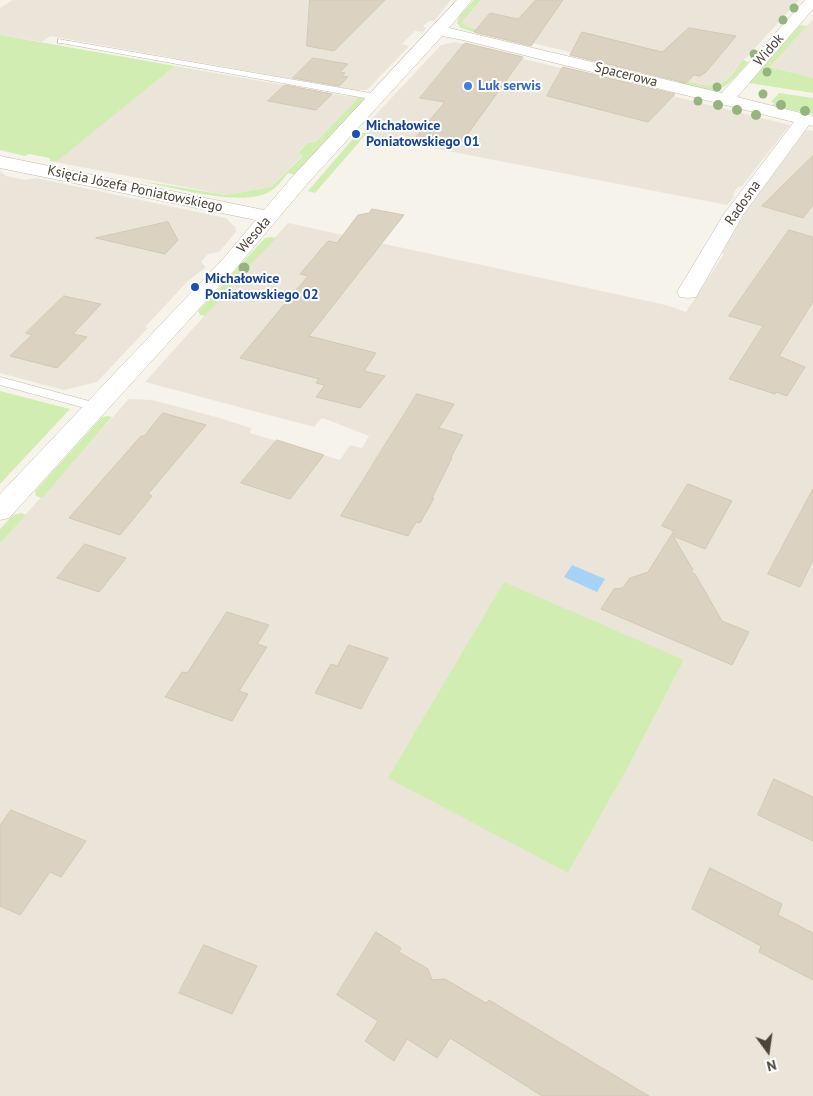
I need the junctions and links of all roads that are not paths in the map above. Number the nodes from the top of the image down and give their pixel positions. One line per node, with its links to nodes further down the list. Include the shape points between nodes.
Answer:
1 (466, 0): 3 (street, Wesoła)
2 (813, 0): 6 (street, Widok)
3 (439, 31): 5 (street, Wesoła); 6 (street, Spacerowa)
4 (61, 41): 5 (lane)
5 (376, 97): 9 (street, Wesoła)
6 (725, 100): 7 (street, Spacerowa)
7 (809, 120): 10 (street, Radosna, via 734,214)
8 (0, 162): 9 (street, Księcia Józefa Poniatowskiego)
9 (270, 217): 12 (street, Wesoła)
10 (688, 292)
11 (0, 381): 12 (lane)
12 (96, 407): 13 (street, Wesoła)
13 (0, 511)

